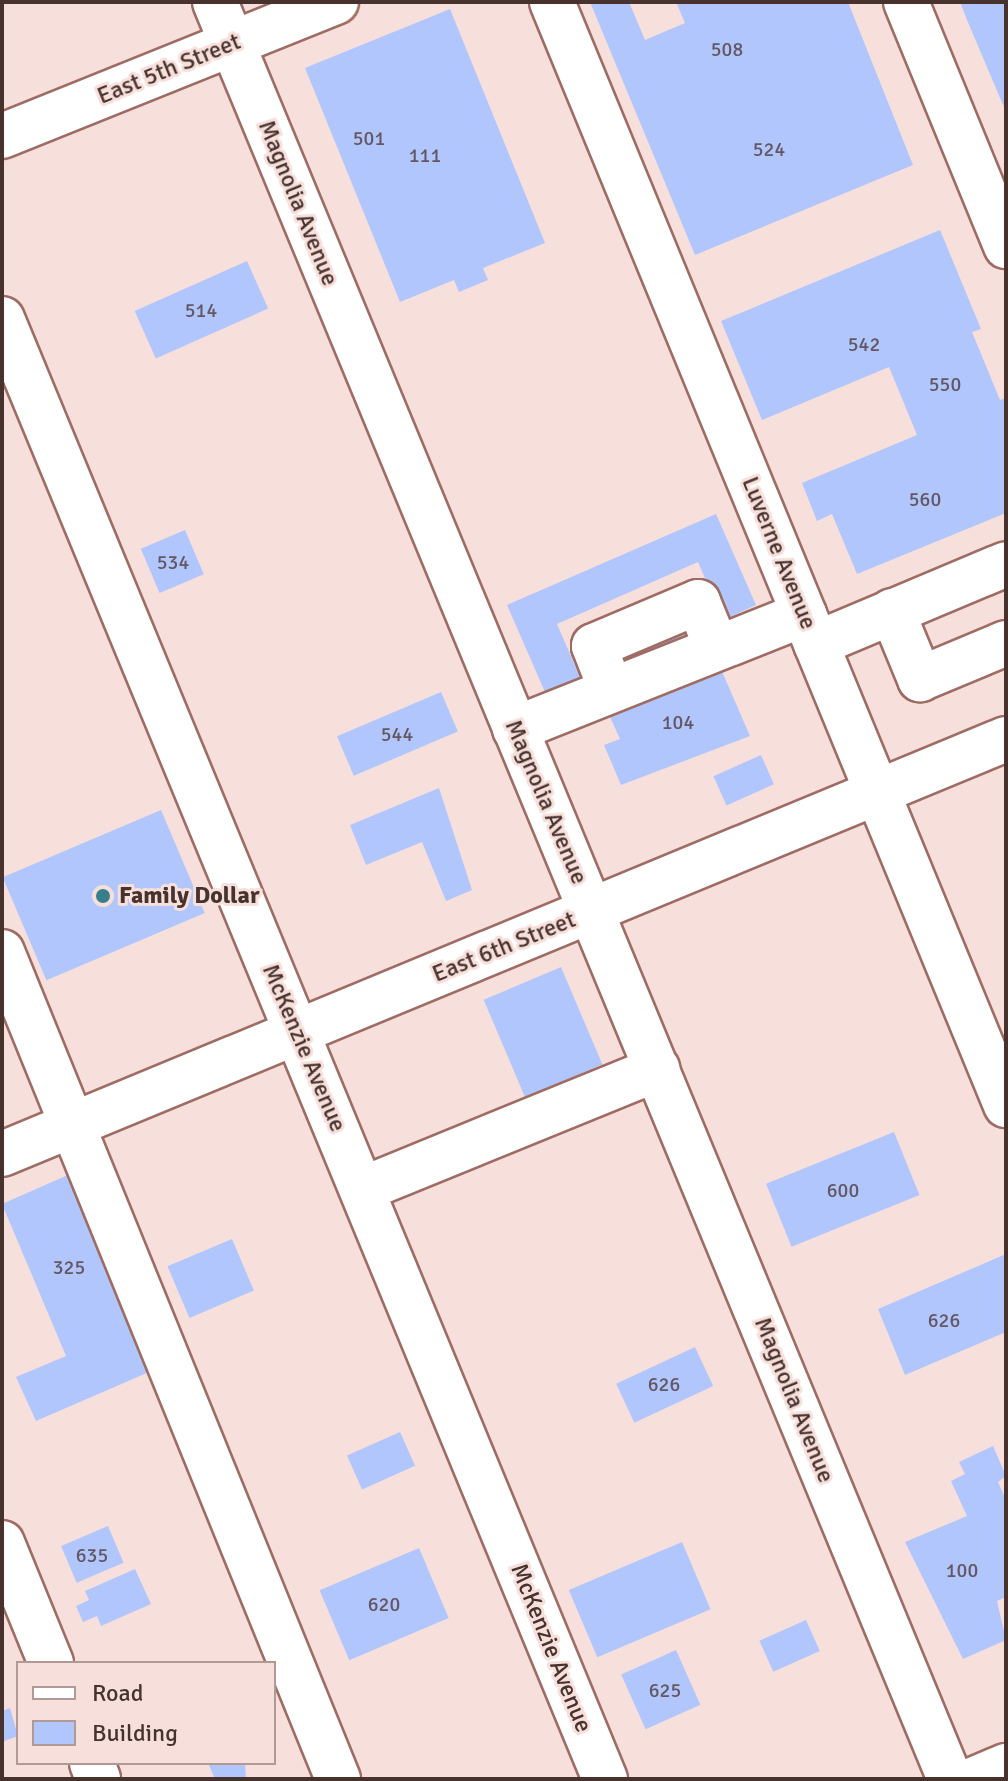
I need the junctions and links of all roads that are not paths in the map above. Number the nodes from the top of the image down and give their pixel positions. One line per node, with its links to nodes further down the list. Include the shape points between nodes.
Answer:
1 (215, 2): 5 (street, Magnolia Avenue)
2 (336, 2): 5 (street, East 5th Street)
3 (552, 2): 11 (street, Luverne Avenue)
4 (906, 2): 7 (street)
5 (232, 43): 6 (street, East 5th Street); 13 (street, Magnolia Avenue)
6 (2, 136)
7 (1006, 246)
8 (2, 319): 18 (street, McKenzie Avenue)
9 (1006, 564): 10 (street)
10 (892, 611): 11 (street); 12 (street, via 920,679)
11 (810, 629): 13 (street, via 716,646); 15 (street, Luverne Avenue)
12 (1006, 643)
13 (515, 729): 16 (street, Magnolia Avenue)
14 (1006, 739): 15 (street, East 6th Street)
15 (877, 792): 16 (street, East 6th Street); 20 (street, Luverne Avenue)
16 (592, 911): 18 (street, East 6th Street); 19 (street, Magnolia Avenue)
17 (2, 952): 21 (street)
18 (298, 1033): 21 (street, East 6th Street); 23 (street, McKenzie Avenue)
19 (657, 1069): 23 (street); 29 (street, Magnolia Avenue)
20 (1006, 1105)
21 (73, 1125): 22 (street, East 6th Street); 27 (street)
22 (2, 1154)
23 (363, 1189): 28 (street, McKenzie Avenue)
24 (2, 1543): 25 (street)
25 (50, 1661)
26 (1006, 1766): 30 (street)
27 (338, 1779)
28 (605, 1779)
29 (950, 1779)
30 (975, 1779)

